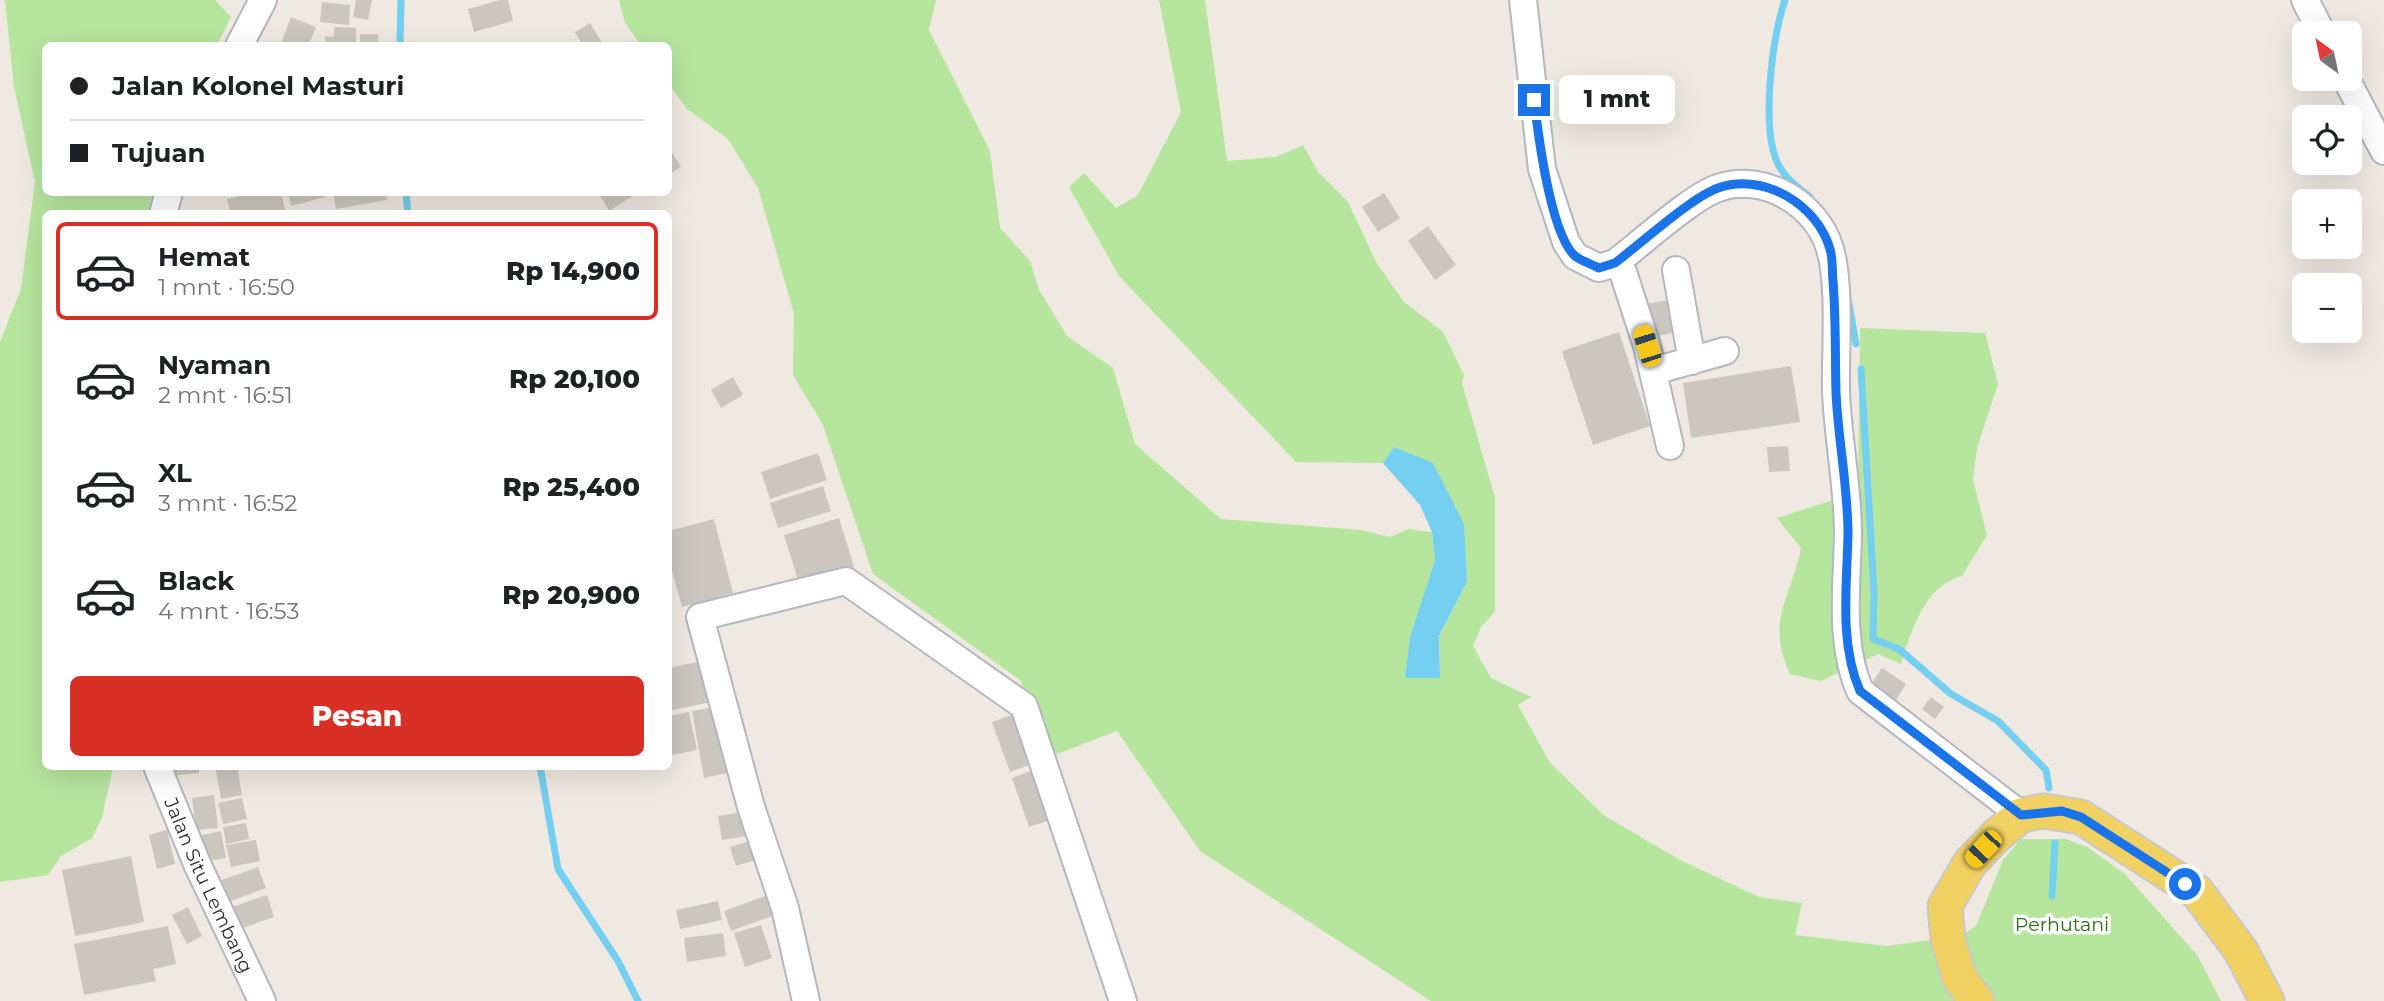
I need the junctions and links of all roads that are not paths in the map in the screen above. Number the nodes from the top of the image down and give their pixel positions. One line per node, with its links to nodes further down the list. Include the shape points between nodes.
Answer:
1 (263, 0): 5 (street)
2 (1523, 0): 8 (street, via 1542,169 1566,242 1575,256 1599,268)
3 (2305, 0): 4 (street)
4 (2316, 21)
5 (241, 42)
6 (2352, 91): 7 (street)
7 (2384, 151)
8 (1615, 263): 12 (street, via 1623,272); 15 (street, via 1717,188 1772,186 1822,229 1831,251 1836,320 1836,394 1848,519 1850,667 1860,691)
9 (1676, 270): 11 (street)
10 (1725, 351): 11 (street)
11 (1692, 360): 12 (street)
12 (1654, 371): 13 (street)
13 (1670, 446)
14 (159, 770): 17 (street, Jalan Situ Lembang)
15 (2021, 815): 16 (main road, via 1970,863 1945,906 1948,940); 20 (main road, via 2062,811 2081,817 2197,892 2241,951)
16 (1969, 990)
17 (262, 1001)
18 (806, 1001): 19 (street, via 785,908 751,807 700,617 846,581 1024,706)
19 (1123, 1001)
20 (2267, 1001)

